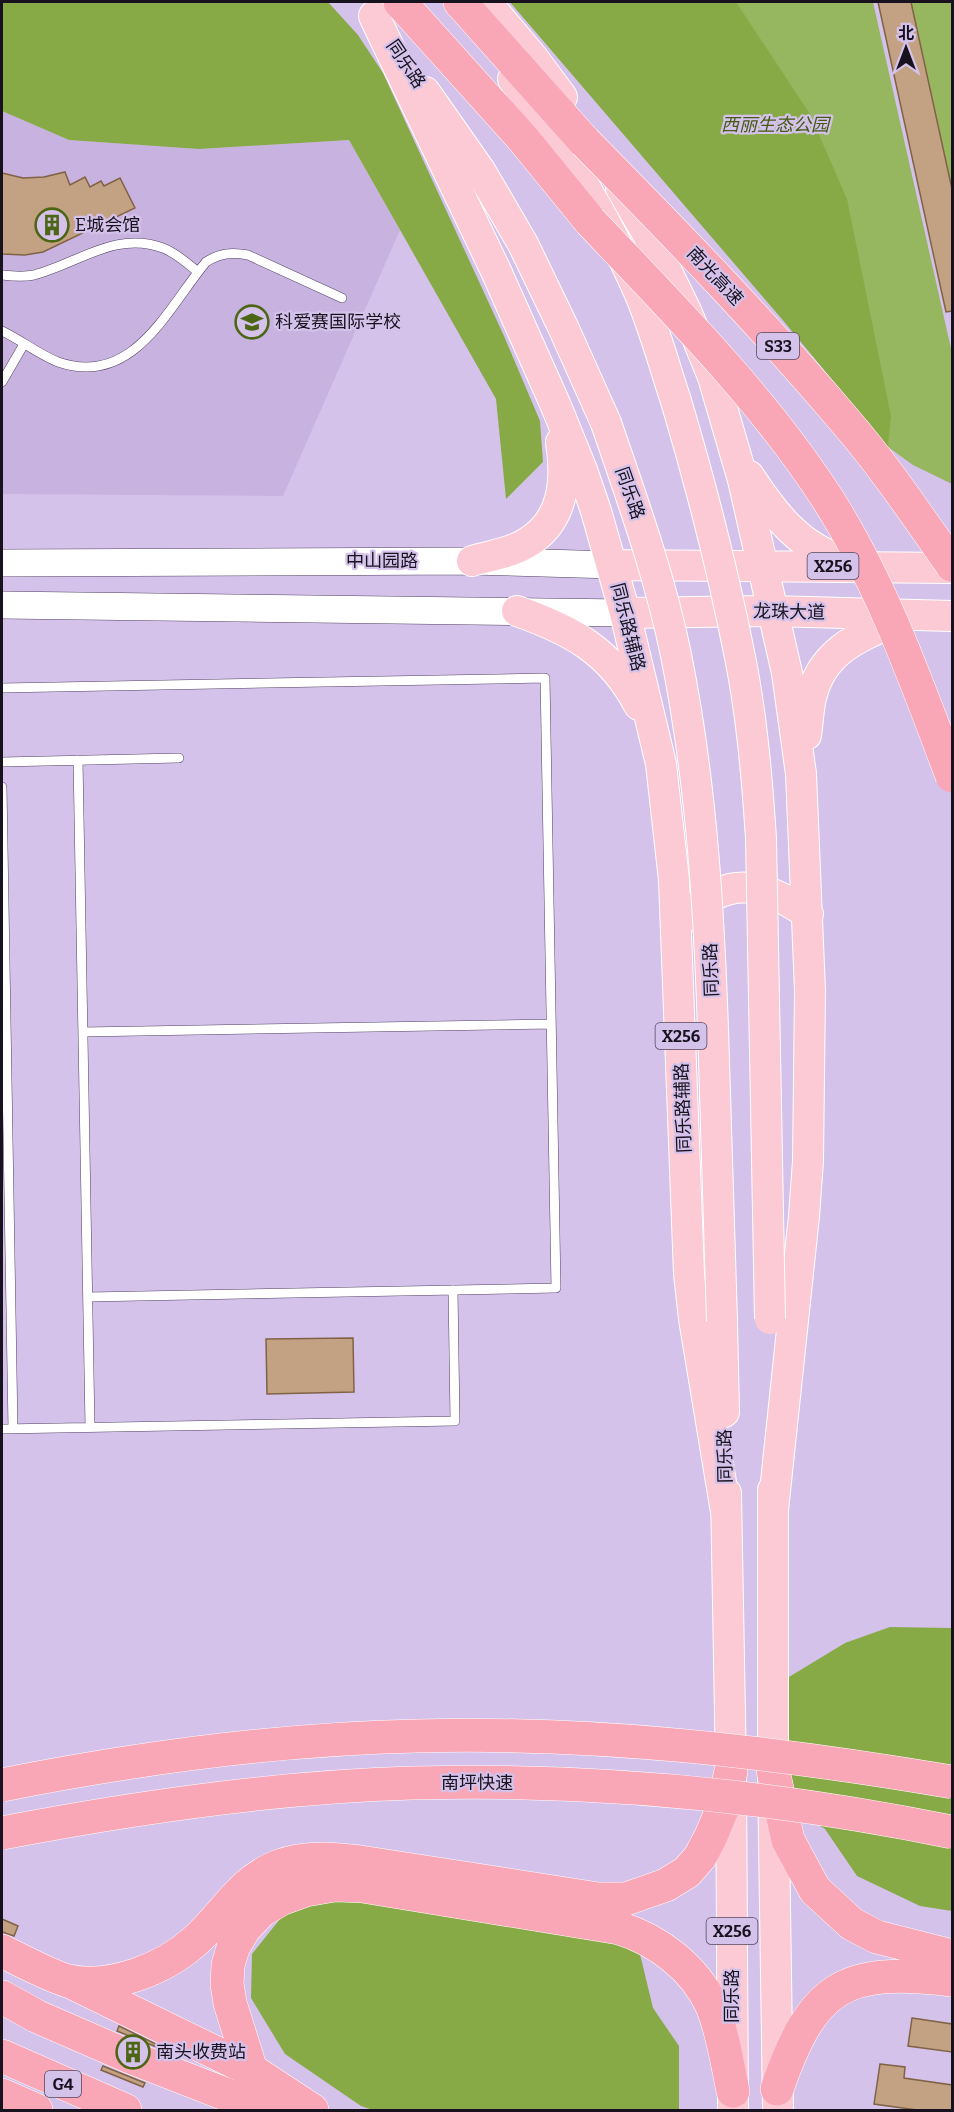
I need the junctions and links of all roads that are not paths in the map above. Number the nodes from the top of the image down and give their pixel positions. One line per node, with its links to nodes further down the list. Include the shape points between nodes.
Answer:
1 (458, 2): 16 (highway, 南光高速 / S33, bridge, via 585,142 705,264 847,423 891,478); 41 (main road, bridge, via 574,170 639,293 694,461 740,658 751,723 761,850)
2 (486, 2): 11 (main road, via 582,124 647,233 687,313 713,377)
3 (378, 6): 10 (main road, 同乐路辅路); 30 (highway, bridge, via 524,140 590,221 725,366 797,454 828,499 884,602); 42 (main road, 同乐路, bridge, via 523,244 563,327 606,423 659,584 676,653 704,855 710,930)
4 (198, 272): 5 (lane, via 164,248 141,243 92,251 33,275); 6 (lane, via 217,255 233,252 248,255); 8 (lane, via 145,340 115,362 76,366 58,362)
5 (2, 275)
6 (342, 298)
7 (2, 331): 8 (lane)
8 (24, 344): 9 (lane)
9 (2, 382)
10 (556, 406): 12 (main road, via 564,473 563,492 554,516 543,531 525,544); 14 (main road, 同乐路辅路, via 582,470)
11 (735, 453): 15 (main road); 17 (main road, via 781,521 815,548 862,565)
12 (472, 561): 13 (main road, 中山园路); 14 (main road, 中山园路)
13 (2, 563)
14 (612, 565): 15 (main road, 中山园路 / X256); 21 (main road, 同乐路辅路 / X256)
15 (763, 566): 17 (main road, X256); 20 (main road)
16 (952, 567): 17 (main road, X256)
17 (903, 568)
18 (2, 605): 19 (main road)
19 (517, 611): 21 (main road); 28 (main road, via 578,637 619,673 638,702)
20 (772, 611): 21 (main road, 龙珠大道 / X256); 22 (main road, 龙珠大道 / X256); 29 (main road, X256, via 787,673)
21 (625, 613): 28 (main road, 同乐路辅路 / X256)
22 (909, 615): 23 (main road, 龙珠大道 / X256); 29 (main road, X256, via 844,646 824,667 810,699)
23 (952, 616)
24 (2, 688): 34 (lane, via 545,678)
25 (179, 758): 26 (lane)
26 (78, 760): 27 (lane); 35 (lane)
27 (2, 762)
28 (661, 764): 33 (main road, 同乐路辅路 / X256)
29 (801, 774): 32 (main road, X256)
30 (952, 776)
31 (2, 787): 40 (lane)
32 (808, 914): 33 (main road, via 772,892 735,888 705,901); 41 (main road, X256, via 808,1161)
33 (677, 928): 42 (main road, 同乐路辅路 / X256, via 690,1285)
34 (551, 1024): 35 (lane); 36 (lane, via 556,1288)
35 (83, 1032): 37 (lane)
36 (453, 1290): 37 (lane); 38 (lane, via 455,1421)
37 (88, 1297): 38 (lane)
38 (90, 1427): 40 (lane)
39 (2, 1429): 40 (lane)
40 (13, 1429)
41 (773, 1510): 43 (main road, X256)
42 (726, 1512): 44 (main road, 同乐路 / X256)
43 (773, 1770): 50 (highway, via 788,1840 815,1890 852,1924 877,1937); 57 (main road, X256)
44 (731, 1771): 51 (highway, via 723,1807 700,1857 687,1872 666,1885 626,1899 598,1899 328,1858 299,1860 257,1877 237,1893 195,1942 150,1969 93,1983); 58 (main road, 同乐路 / X256)
45 (952, 1782): 46 (highway, bridge, via 866,1767 628,1741 416,1736 300,1742 169,1757)
46 (2, 1785)
47 (952, 1832): 48 (highway, 南坪快速, bridge, via 743,1798 623,1787 412,1783 303,1789 174,1803)
48 (2, 1833)
49 (2, 1952): 51 (highway)
50 (952, 1956)
51 (68, 1980): 55 (highway)
52 (952, 1980): 57 (highway, via 867,1978 836,1990 822,2002 798,2037)
53 (2, 1997): 61 (highway, via 129,2057)
54 (2, 2056): 60 (highway, G4)
55 (251, 2070): 58 (highway, via 227,1984 233,1948 244,1929 261,1911 281,1899 335,1885 362,1886 619,1928 648,1939 683,1965 711,2005); 62 (highway)
56 (2, 2095): 59 (highway, G4)
57 (778, 2100)
58 (733, 2101)
59 (36, 2110)
60 (125, 2110)
61 (266, 2110)
62 (312, 2110)

